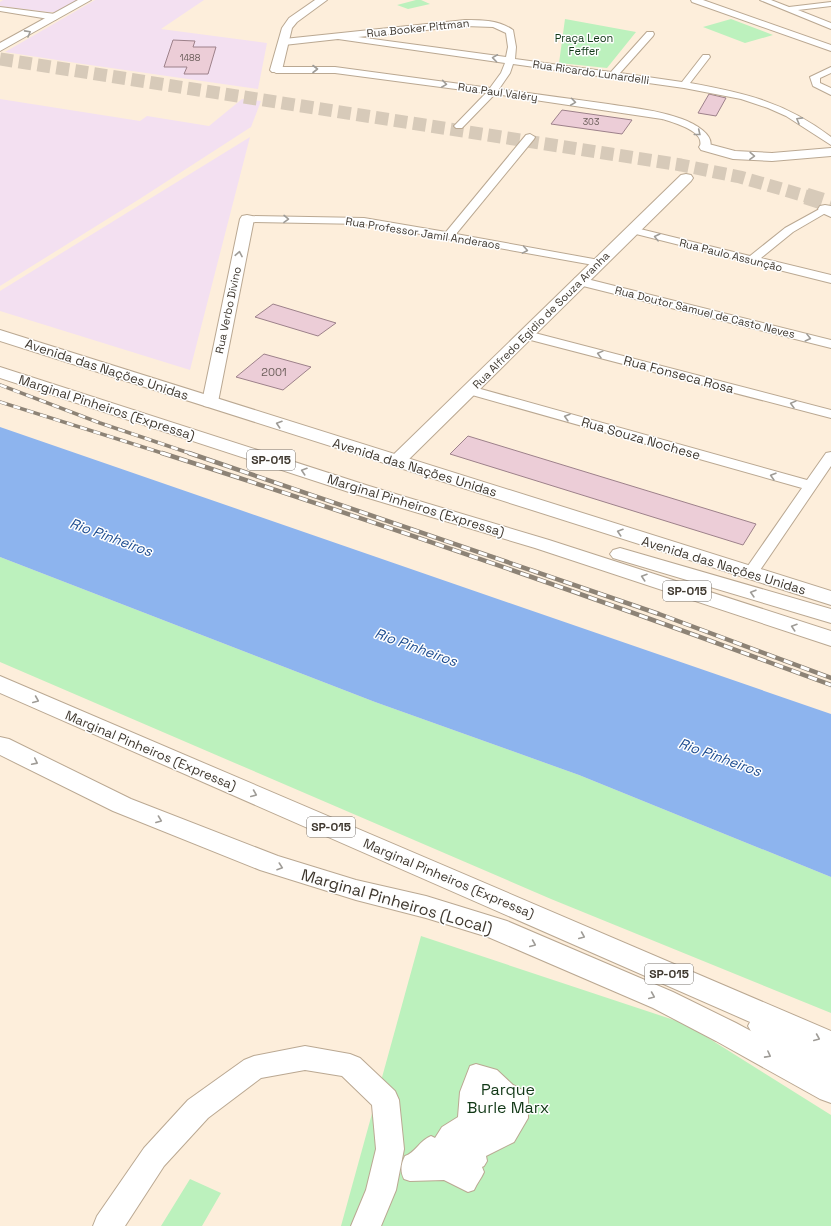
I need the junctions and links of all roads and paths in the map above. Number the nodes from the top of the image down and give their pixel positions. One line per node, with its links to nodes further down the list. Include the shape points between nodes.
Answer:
1 (86, 0): 8 (street)
2 (322, 0): 13 (street, via 293,20 287,28)
3 (695, 0): 15 (street)
4 (764, 0): 7 (street)
5 (831, 4): 7 (street)
6 (0, 9): 8 (street)
7 (788, 9): 9 (street)
8 (55, 17): 14 (street, one-way to 8)
9 (831, 27): 10 (street)
10 (803, 29)
11 (650, 34): 20 (street)
12 (340, 37): 13 (street, Rua Booker Pittman); 17 (street, Rua Ricardo Lunardelli, one-way to 12); 17 (street, Rua Booker Pittman, via 453,24 492,24 510,32)
13 (284, 42): 18 (street)
14 (0, 48)
15 (831, 48)
16 (706, 58): 23 (street)
17 (510, 60): 20 (street, Rua Ricardo Lunardelli); 24 (street, Rua Booker Pittman, via 504,78)
18 (276, 70): 24 (street, Rua Paul Valéry, one-way to 24, via 335,70)
19 (829, 72): 22 (street, via 815,77)
20 (614, 74): 23 (street, Rua Ricardo Lunardelli)
21 (831, 81): 22 (street)
22 (816, 84): 25 (street)
23 (684, 85): 28 (street, Rua Ricardo Lunardelli, one-way to 23, via 807,124 763,102)
24 (493, 91): 26 (street, Rua Booker Pittman); 29 (street, Rua Paul Valéry, one-way to 29, via 658,115 696,130 705,139)
25 (831, 92)
26 (459, 126)
27 (530, 137): 35 (street)
28 (831, 142)
29 (705, 147): 30 (street, one-way to 30, via 733,155 772,157)
30 (831, 152)
31 (686, 178): 34 (street, Rua Alfredo Egidio de Souza Aranha)
32 (828, 210): 36 (street, via 789,230)
33 (247, 219): 35 (street, Rua Professor Jamil Anderaos, one-way to 35, via 364,221); 45 (street, Rua Verbo Divino, one-way to 33)
34 (632, 230): 36 (street, Rua Paulo Assunção, one-way to 34); 37 (street, Rua Alfredo Egidio de Souza Aranha)
35 (449, 236): 37 (street, Rua Professor Jamil Anderaos, one-way to 37)
36 (752, 260): 38 (street, Rua Paulo Assunção)
37 (599, 263): 39 (street, Rua Alfredo Egidio de Souza Aranha)
38 (831, 279)
39 (579, 281): 41 (street, Rua Alfredo Egidio de Souza Aranha); 42 (street, Rua Doutor Samuel de Casto Neves, one-way to 42)
40 (0, 335): 45 (main road, Avenida das Nações Unidas)
41 (526, 335): 44 (street, Rua Alfredo Egidio de Souza Aranha); 46 (street, Rua Fonseca Rosa, one-way to 41)
42 (831, 344)
43 (0, 372): 50 (main road, Marginal Pinheiros (Expressa) / SP-015, one-way to 43, via 355,487)
44 (470, 390): 48 (street, Rua Alfredo Egidio de Souza Aranha); 49 (street, Rua Souza Nochese, one-way to 44)
45 (210, 402): 48 (main road, Avenida das Nações Unidas, one-way to 45)
46 (831, 414)
47 (831, 456): 49 (street)
48 (397, 461): 51 (main road, Avenida das Nações Unidas, one-way to 48)
49 (811, 486): 51 (street)
50 (542, 544): 53 (main road, one-way to 50, via 592,546); 54 (main road, Marginal Pinheiros (Expressa) / SP-015, one-way to 50)
51 (751, 573): 52 (main road, Avenida das Nações Unidas)
52 (831, 598)
53 (831, 616)
54 (831, 639)
55 (0, 684): 57 (main road, Marginal Pinheiros (Expressa) / SP-015, one-way to 57)
56 (0, 745): 60 (main road, Marginal Pinheiros (Local), one-way to 60, via 122,805 269,863 312,878 426,907 497,929 663,1000)
57 (713, 993): 58 (main road, Marginal Pinheiros (Expressa) / SP-015, one-way to 58); 59 (main road)
58 (831, 1044)
59 (831, 1071)
60 (831, 1090)
61 (496, 1131): 61 (street, via 514,1104 492,1084 478,1083 480,1099 475,1115 458,1132 476,1143 499,1133 503,1119 504,1104 496,1093 487,1094 488,1104 473,1121 470,1132 478,1134); 62 (street, via 520,1118 520,1097 491,1076 476,1071 468,1092 466,1121 448,1132 441,1142 457,1140 477,1150 478,1161 431,1144 418,1157 447,1159 475,1172 472,1177 454,1164 411,1162 410,1173 446,1172)
62 (468, 1184)
63 (108, 1226): 64 (street, via 154,1157 198,1109 254,1068 305,1058 350,1066 385,1100 390,1149 381,1190)
64 (366, 1226)

